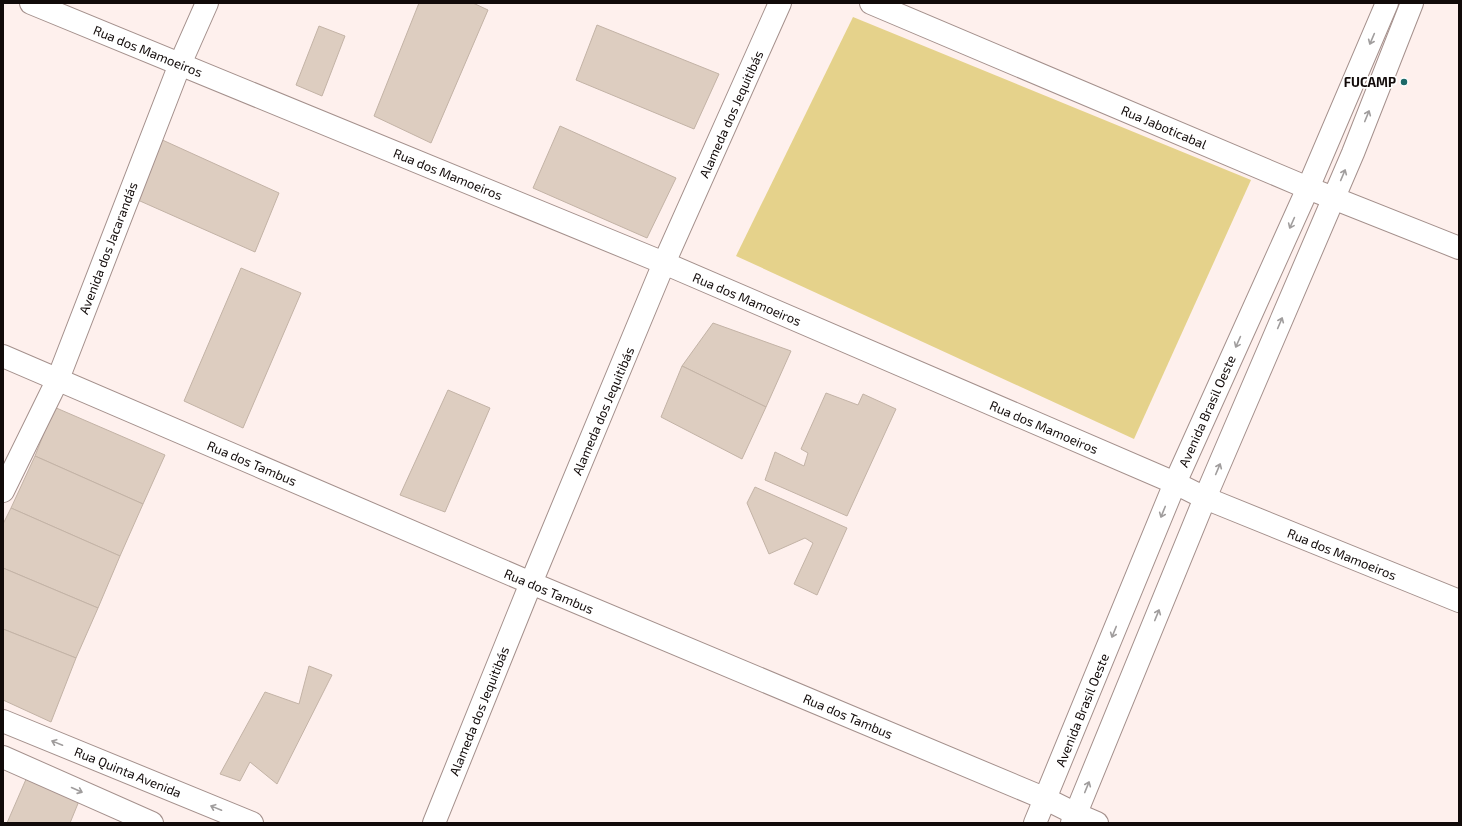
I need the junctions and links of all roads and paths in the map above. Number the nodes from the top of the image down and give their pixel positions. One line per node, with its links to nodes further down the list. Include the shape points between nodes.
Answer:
1 (31, 3): 7 (street, Rua dos Mamoeiros)
2 (207, 3): 7 (street, Avenida dos Jacarandás)
3 (780, 3): 11 (street, Alameda dos Jequitibás)
4 (871, 3): 8 (street, Rua Jaboticabal)
5 (1388, 3): 8 (street, Avenida Brasil Oeste, one-way to 8)
6 (1412, 3): 9 (street, one-way to 6)
7 (180, 64): 11 (street, Rua dos Mamoeiros); 13 (street, Avenida dos Jacarandás)
8 (1308, 188): 9 (street, Rua Jaboticabal); 14 (street, Avenida Brasil Oeste, one-way to 14)
9 (1333, 198): 10 (street, Rua Jaboticabal); 16 (street, one-way to 9)
10 (1459, 248)
11 (664, 264): 14 (street, Rua dos Mamoeiros); 17 (street, Alameda dos Jequitibás)
12 (3, 356): 13 (street, Rua dos Tambus)
13 (58, 379): 15 (street, Avenida dos Jacarandás); 17 (street, Rua dos Tambus)
14 (1175, 483): 16 (street, Rua dos Mamoeiros); 21 (street, Avenida Brasil Oeste, one-way to 21)
15 (3, 491)
16 (1205, 498): 18 (street, Rua dos Mamoeiros); 22 (street, one-way to 16)
17 (531, 584): 21 (street, Rua dos Tambus); 25 (street, Alameda dos Jequitibás)
18 (1459, 601)
19 (3, 721): 24 (street, Rua Quinta Avenida, one-way to 19)
20 (3, 757): 23 (street, one-way to 23)
21 (1046, 799): 22 (street, Rua dos Tambus); 26 (street, Avenida Brasil Oeste)
22 (1074, 819): 27 (street, Rua dos Tambus)
23 (152, 823)
24 (252, 823)
25 (434, 823)
26 (1035, 823)
27 (1097, 823)

